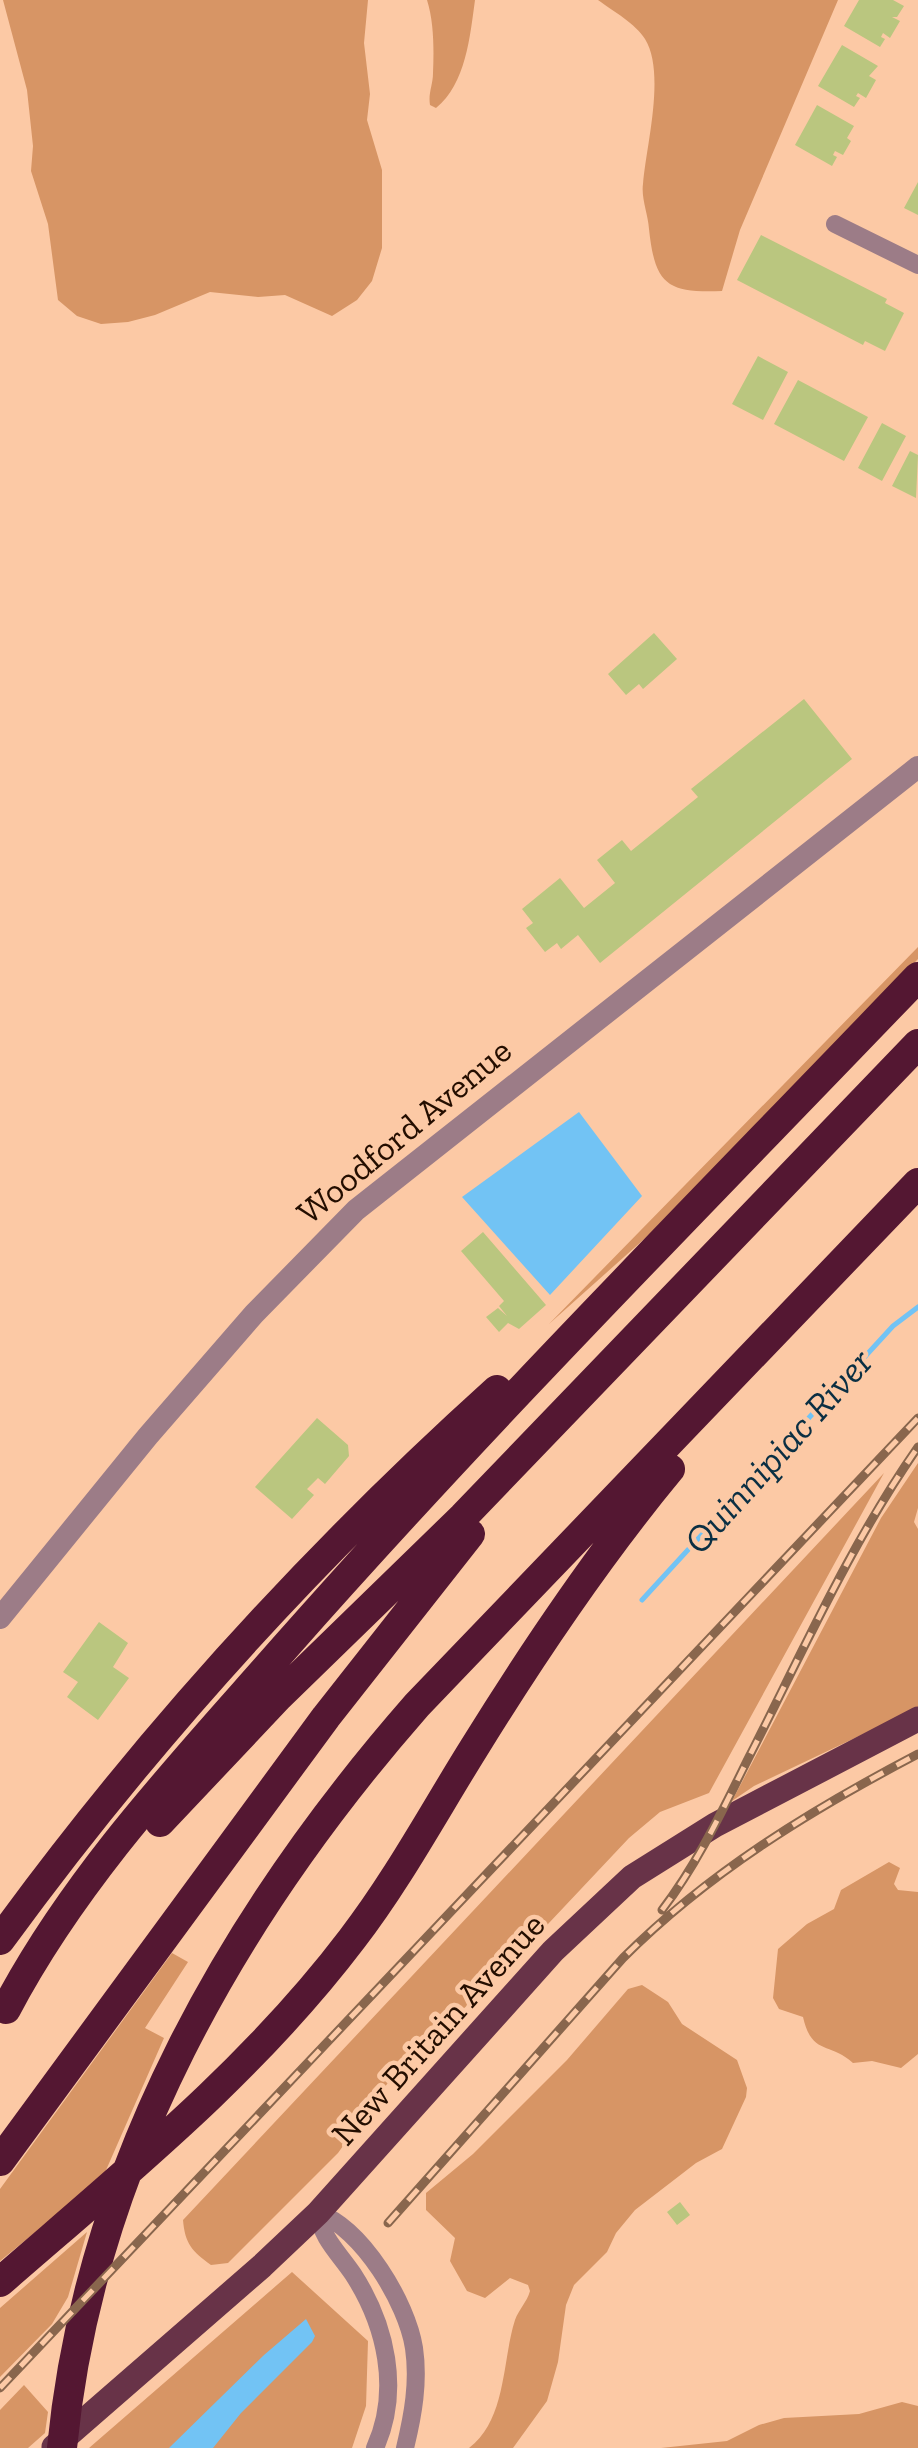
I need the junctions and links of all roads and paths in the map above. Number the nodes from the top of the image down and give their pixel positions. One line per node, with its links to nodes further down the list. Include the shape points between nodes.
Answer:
1 (835, 224): 2 (street)
2 (918, 265)
3 (918, 767): 10 (street, Woodford Avenue, via 356,1210 243,1326)
4 (918, 977): 7 (highway)
5 (918, 1044): 8 (highway)
6 (918, 1183): 9 (highway)
7 (643, 1264): 12 (highway, via 490,1396 262,1624 136,1767); 13 (highway, via 385,1536 182,1766 74,1900)
8 (682, 1290): 13 (highway, via 230,1746 102,1888); 14 (highway, via 384,1640)
9 (800, 1308): 16 (highway, via 588,1574 386,1890 311,1992 205,2103); 18 (highway, via 454,1665 374,1755 269,1896 181,2046 145,2124 110,2220 80,2336)
10 (0, 1618)
11 (918, 1718): 15 (main road, New Britain Avenue, via 744,1809 632,1877 553,1951)
12 (0, 1940)
13 (3, 2013)
14 (0, 2162)
15 (318, 2213): 17 (main road, New Britain Avenue); 19 (street, via 322,2232 378,2321 386,2350 386,2412); 20 (street, via 350,2232 402,2313 416,2382)
16 (0, 2282)
17 (53, 2448)
18 (62, 2448)
19 (375, 2448)
20 (405, 2448)

